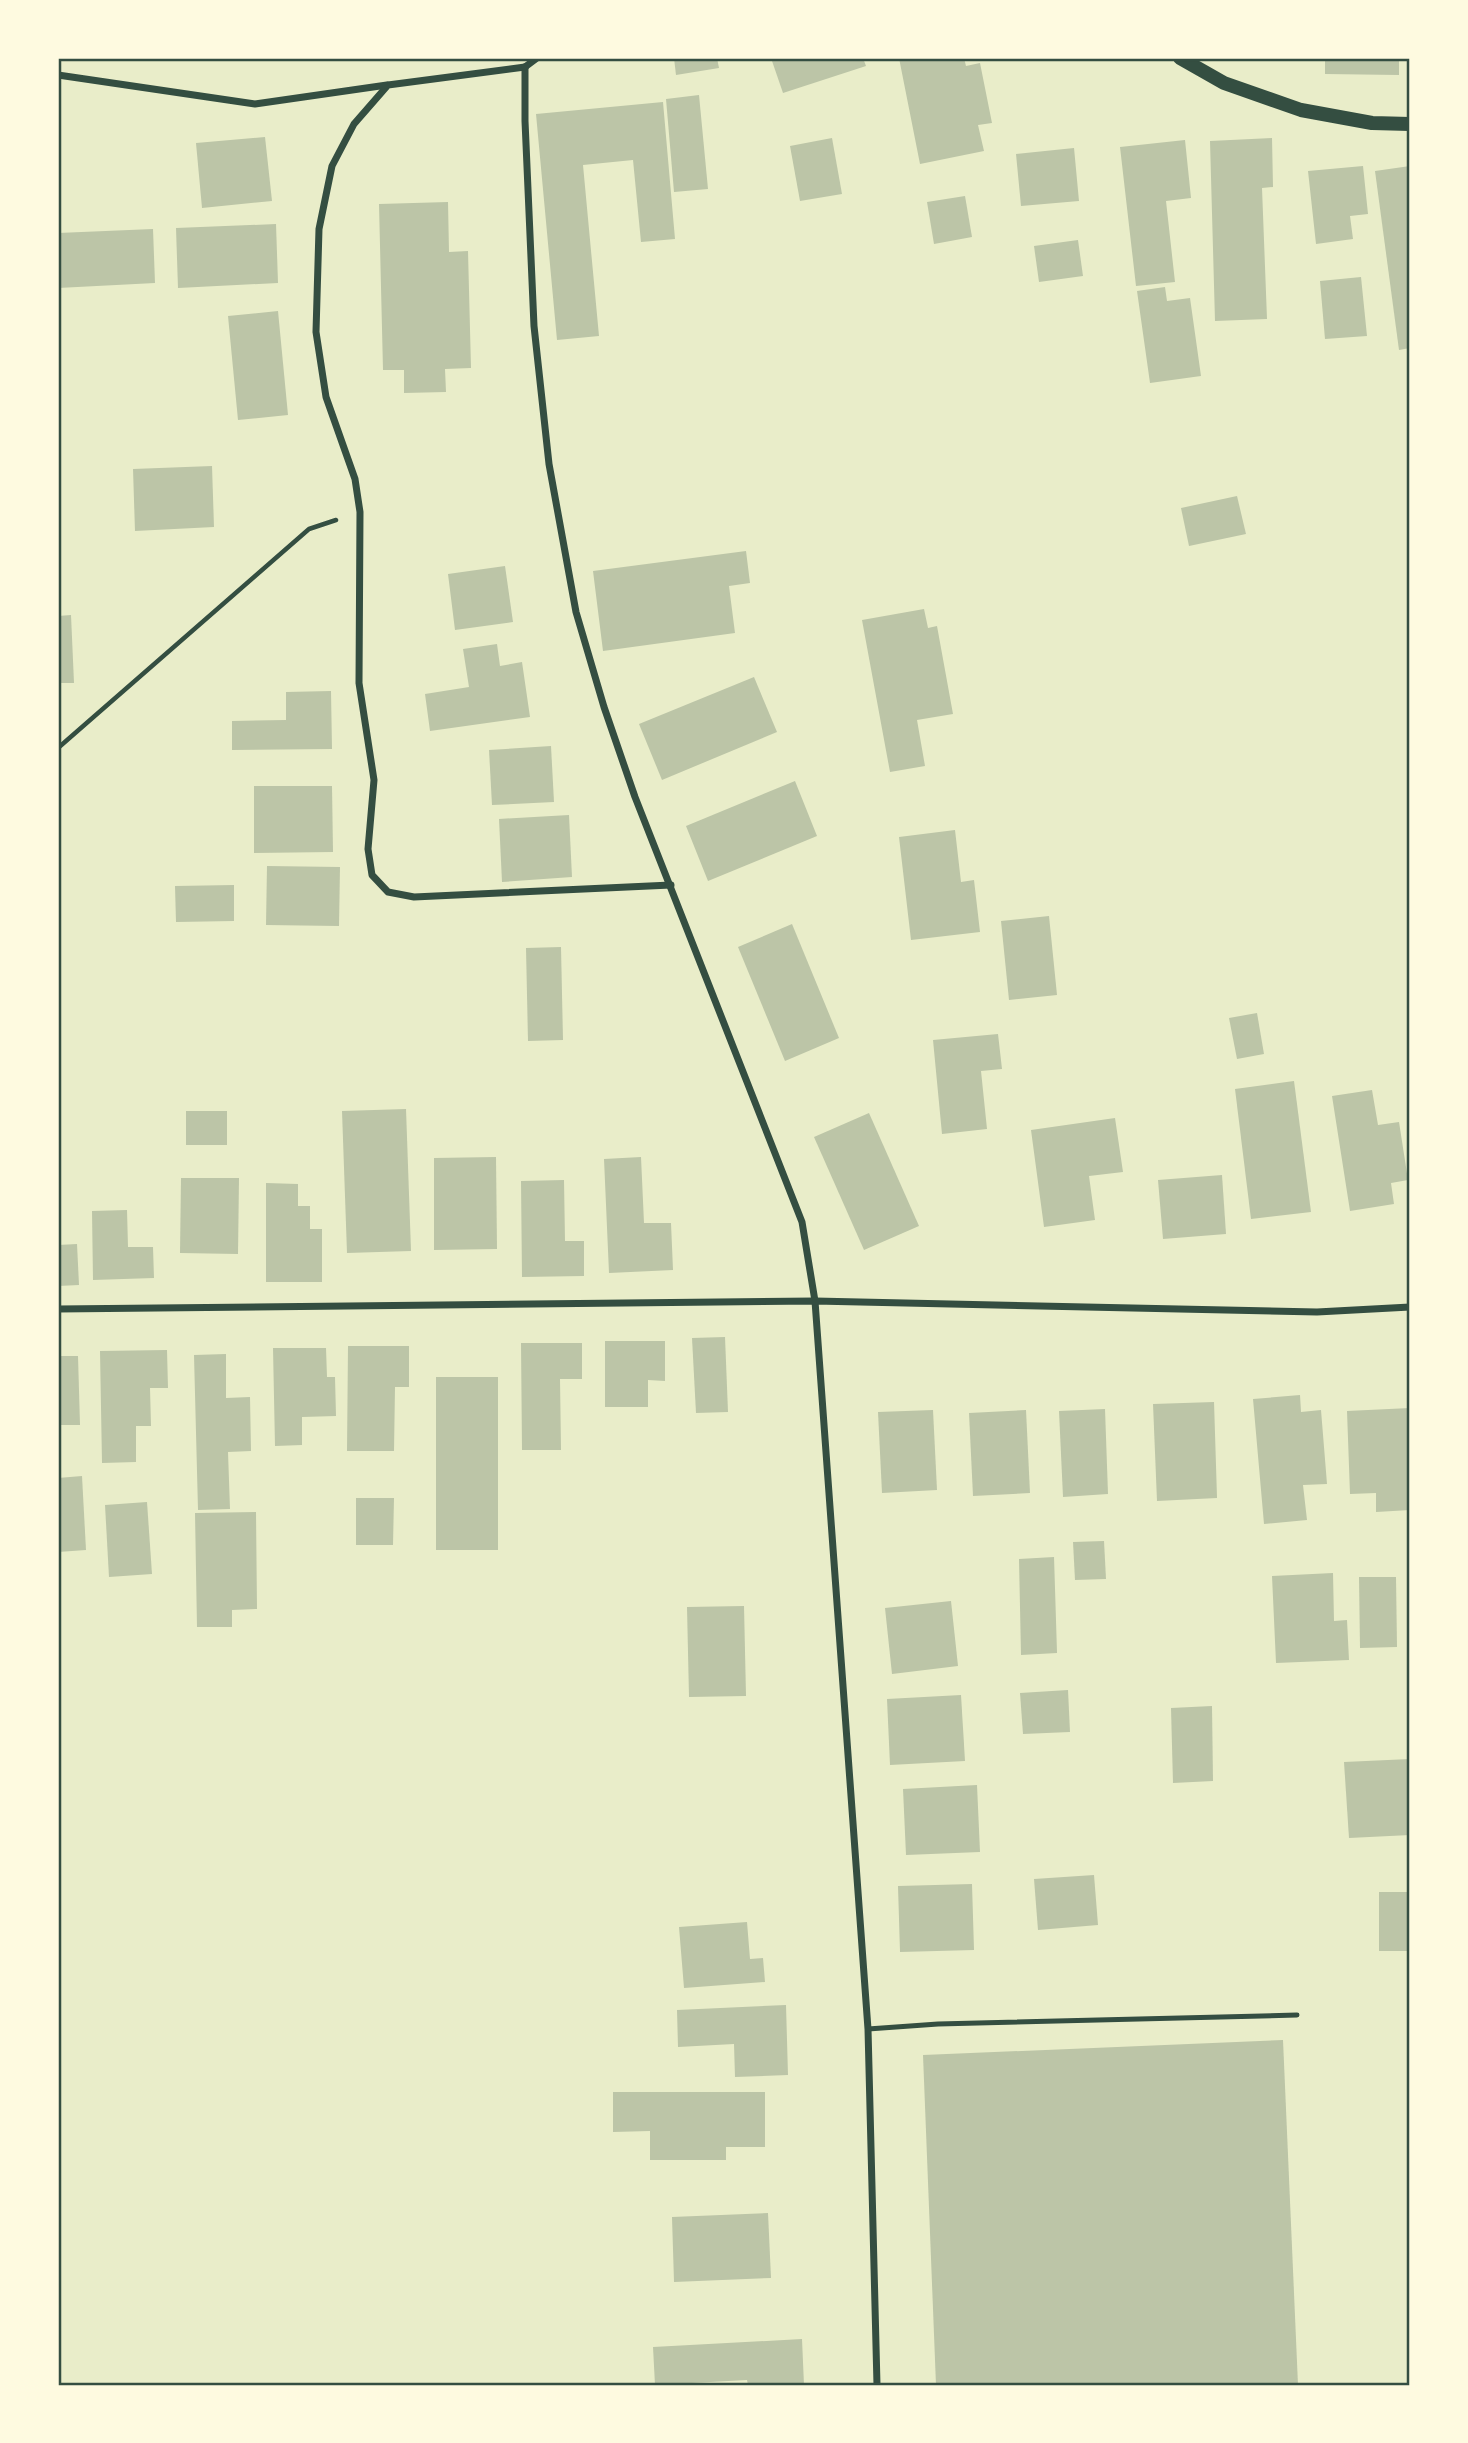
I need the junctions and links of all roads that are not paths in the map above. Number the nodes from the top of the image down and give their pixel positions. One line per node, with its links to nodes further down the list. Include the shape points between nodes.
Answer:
1 (537, 58): 3 (street)
2 (1180, 58): 6 (main road, via 1224,83 1301,110 1372,123)
3 (525, 67): 5 (street); 7 (street, via 534,326 549,464 576,611 600,695)
4 (58, 75): 5 (street, via 255,104)
5 (388, 85): 7 (street, via 354,124 332,166 319,229 316,332 326,397 355,480 360,512 359,683 374,780 368,849 372,875 388,892 414,897)
6 (1410, 124)
7 (671, 885): 8 (street, via 802,1222)
8 (815, 1301): 9 (street, via 1317,1312); 10 (street); 12 (street)
9 (1410, 1307)
10 (58, 1309)
11 (1297, 2015): 12 (lane)
12 (867, 2029): 13 (street)
13 (877, 2385)

